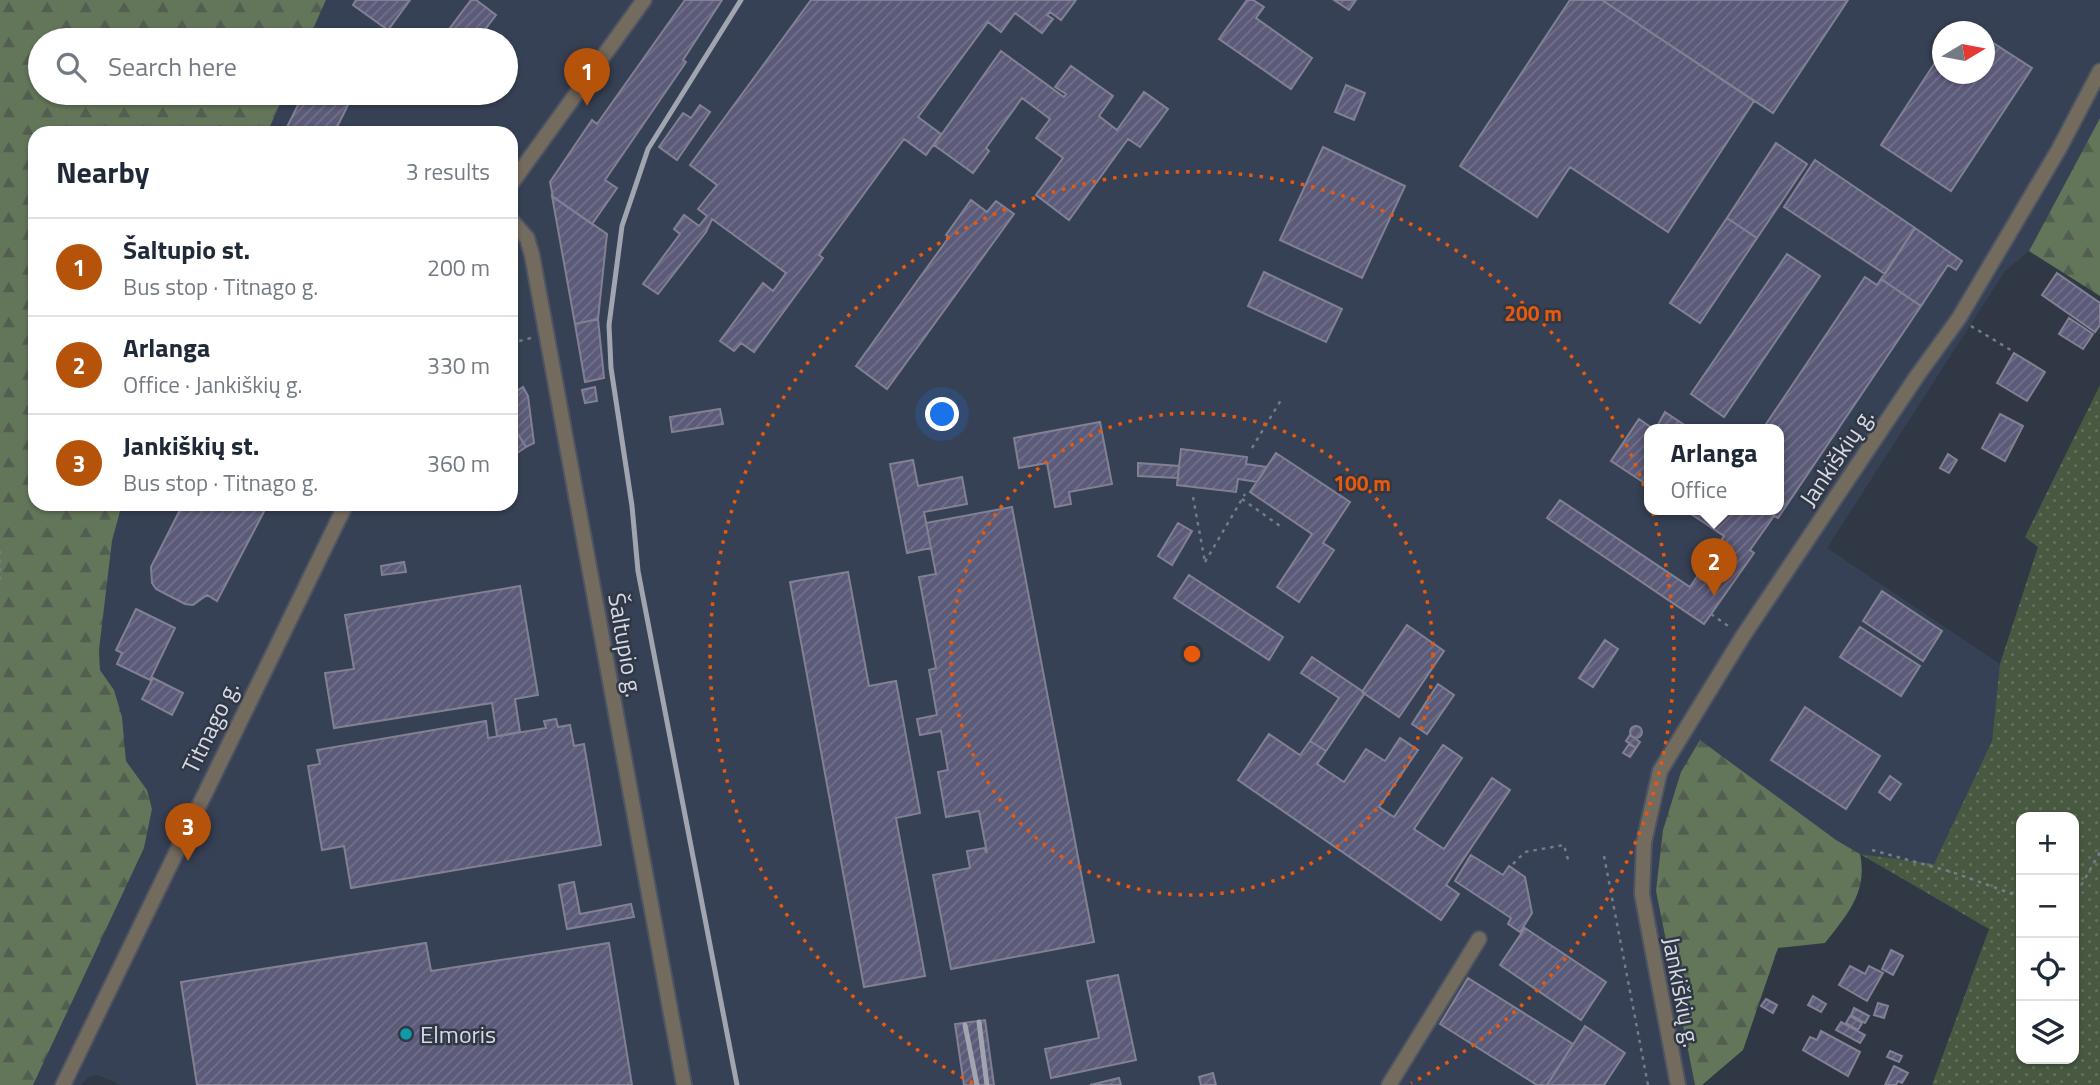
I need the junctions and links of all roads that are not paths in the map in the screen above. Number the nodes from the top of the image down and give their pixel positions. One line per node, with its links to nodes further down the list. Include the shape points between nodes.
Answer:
1 (644, 0): 3 (street)
2 (2100, 71): 10 (street, Jankiškių g., via 1959,318 1743,636 1660,771 1644,842 1642,894)
3 (518, 174)
4 (518, 228): 8 (street, Šaltupio g., via 532,255)
5 (343, 511): 7 (street, Titnago g.)
6 (1479, 939): 9 (street)
7 (63, 1085)
8 (684, 1085)
9 (1389, 1085)
10 (1678, 1085)

